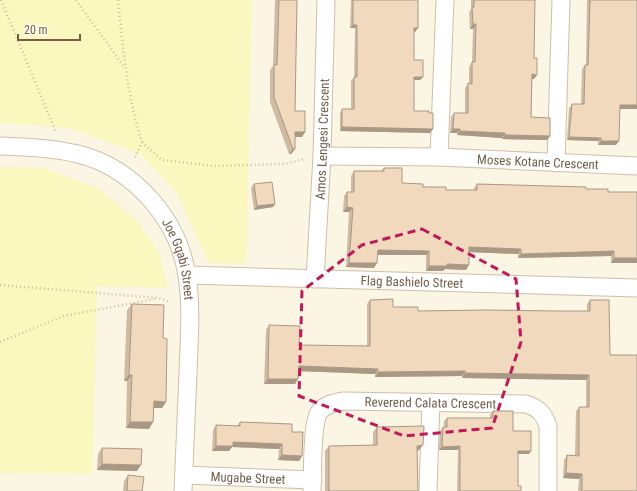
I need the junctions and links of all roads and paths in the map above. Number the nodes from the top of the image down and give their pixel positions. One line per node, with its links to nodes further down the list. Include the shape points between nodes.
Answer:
1 (1, 0): 10 (path)
2 (76, 0): 7 (path)
3 (118, 0): 7 (path)
4 (326, 0): 11 (street, Amos Lengesi Crescent)
5 (444, 0): 12 (street)
6 (561, 0): 13 (street)
7 (124, 67): 8 (path)
8 (142, 142): 11 (path, via 162,160 214,166 284,164); 15 (path)
9 (0, 146): 10 (street, Joe Gqabi Street, via 38,147)
10 (63, 151): 15 (street, Joe Gqabi Street, via 94,159)
11 (322, 156): 12 (street, Moses Kotane Crescent); 17 (street, Amos Lengesi Crescent)
12 (439, 157): 13 (street, Moses Kotane Crescent)
13 (556, 163): 14 (street, Moses Kotane Crescent)
14 (637, 166)
15 (125, 176): 16 (street, Joe Gqabi Street, via 164,216 174,235)
16 (187, 275): 17 (street, Flag Bashielo Street); 21 (street, Joe Gqabi Street)
17 (315, 279): 19 (street, Flag Bashielo Street)
18 (0, 285): 20 (path)
19 (637, 288)
20 (159, 298): 21 (path); 22 (path, via 64,316)
21 (190, 307): 24 (street, Joe Gqabi Street)
22 (0, 342)
23 (431, 402): 25 (street, Reverend Calata Crescent, via 343,401 321,410 315,422); 26 (street); 27 (street, Reverend Calata Crescent, via 526,404 540,411 545,416 548,426)
24 (184, 483): 25 (street, Mugabe Street)
25 (312, 485)
26 (428, 491)
27 (548, 491)

